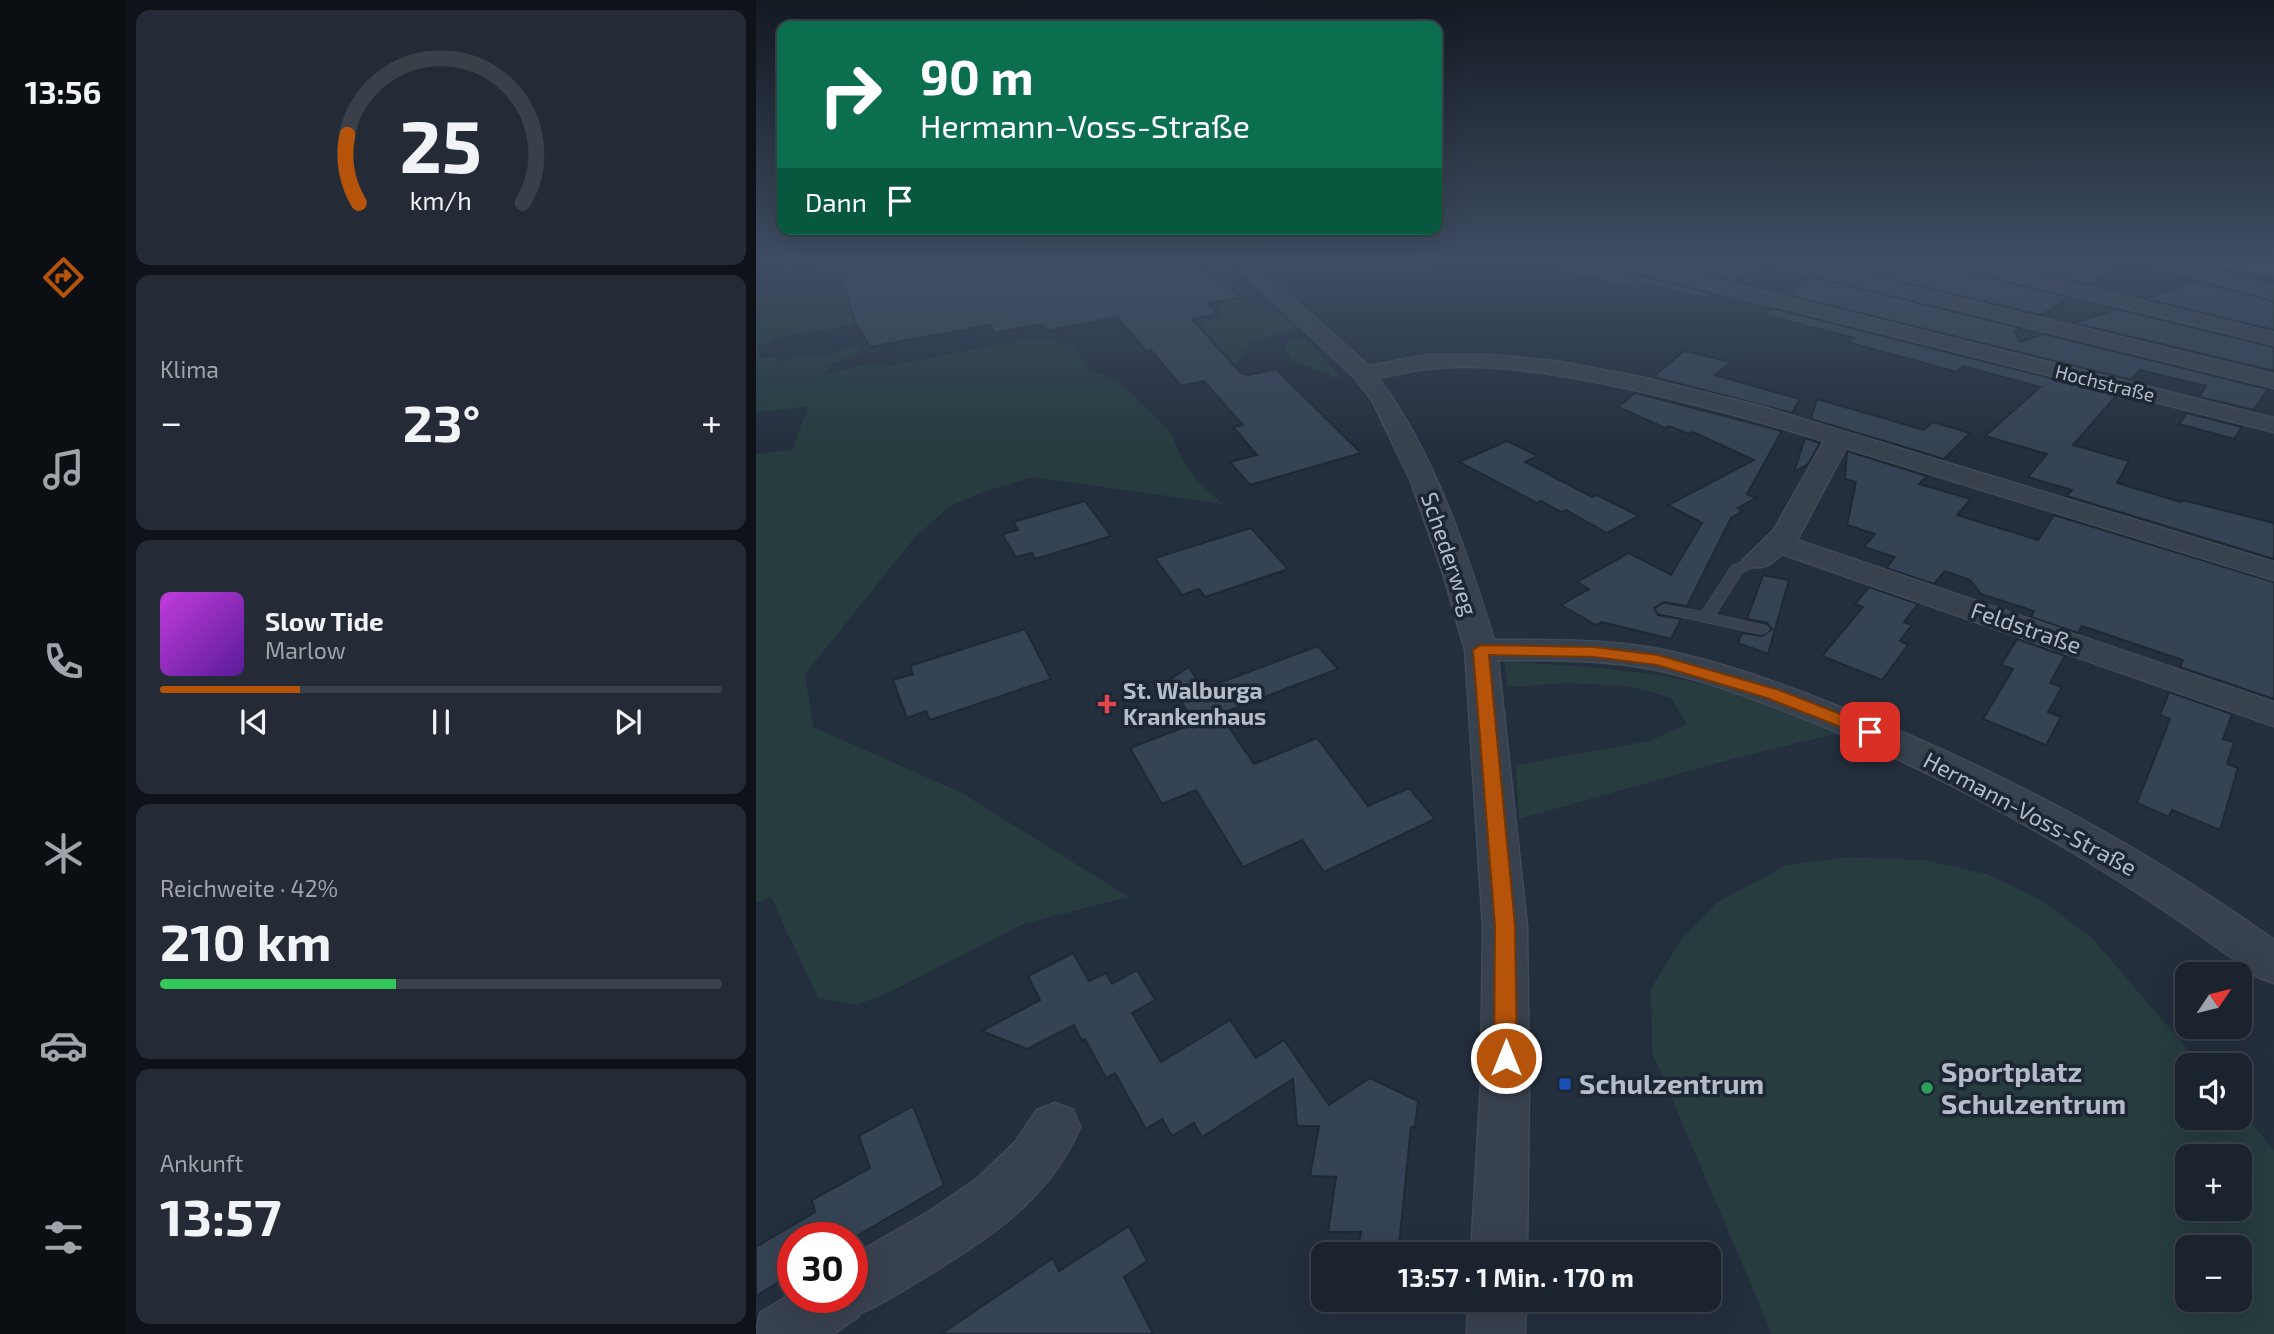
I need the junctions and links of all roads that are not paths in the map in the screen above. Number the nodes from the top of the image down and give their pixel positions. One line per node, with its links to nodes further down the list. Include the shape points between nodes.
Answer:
1 (1310, 321): 6 (street, Schederweg)
2 (1859, 321): 8 (street, Hochstraße)
3 (2029, 321): 7 (street)
4 (2199, 321): 5 (street)
5 (2274, 340)
6 (1364, 374): 9 (street, via 1465,360 1556,368 1708,399); 15 (street, Schederweg, via 1383,400 1423,479)
7 (2274, 381)
8 (2274, 425)
9 (1839, 437): 10 (street, via 1786,535); 11 (street)
10 (1768, 552): 13 (lane, via 1737,569); 16 (street, Feldstraße)
11 (2274, 571)
12 (1664, 609): 13 (lane)
13 (1706, 618): 14 (lane)
14 (1761, 629)
15 (1481, 650): 17 (street, Hermann-Voss-Straße, via 1594,652 1658,660 1709,673 1853,724 2063,826); 19 (street, Schederweg, via 1505,926)
16 (2274, 714)
17 (2274, 964)
18 (1055, 1127): 20 (street, via 1034,1160 1010,1185 961,1223)
19 (1499, 1242)
20 (868, 1278)
21 (1497, 1312): 24 (street)
22 (813, 1313): 23 (street)
23 (781, 1334)
24 (1496, 1334)

